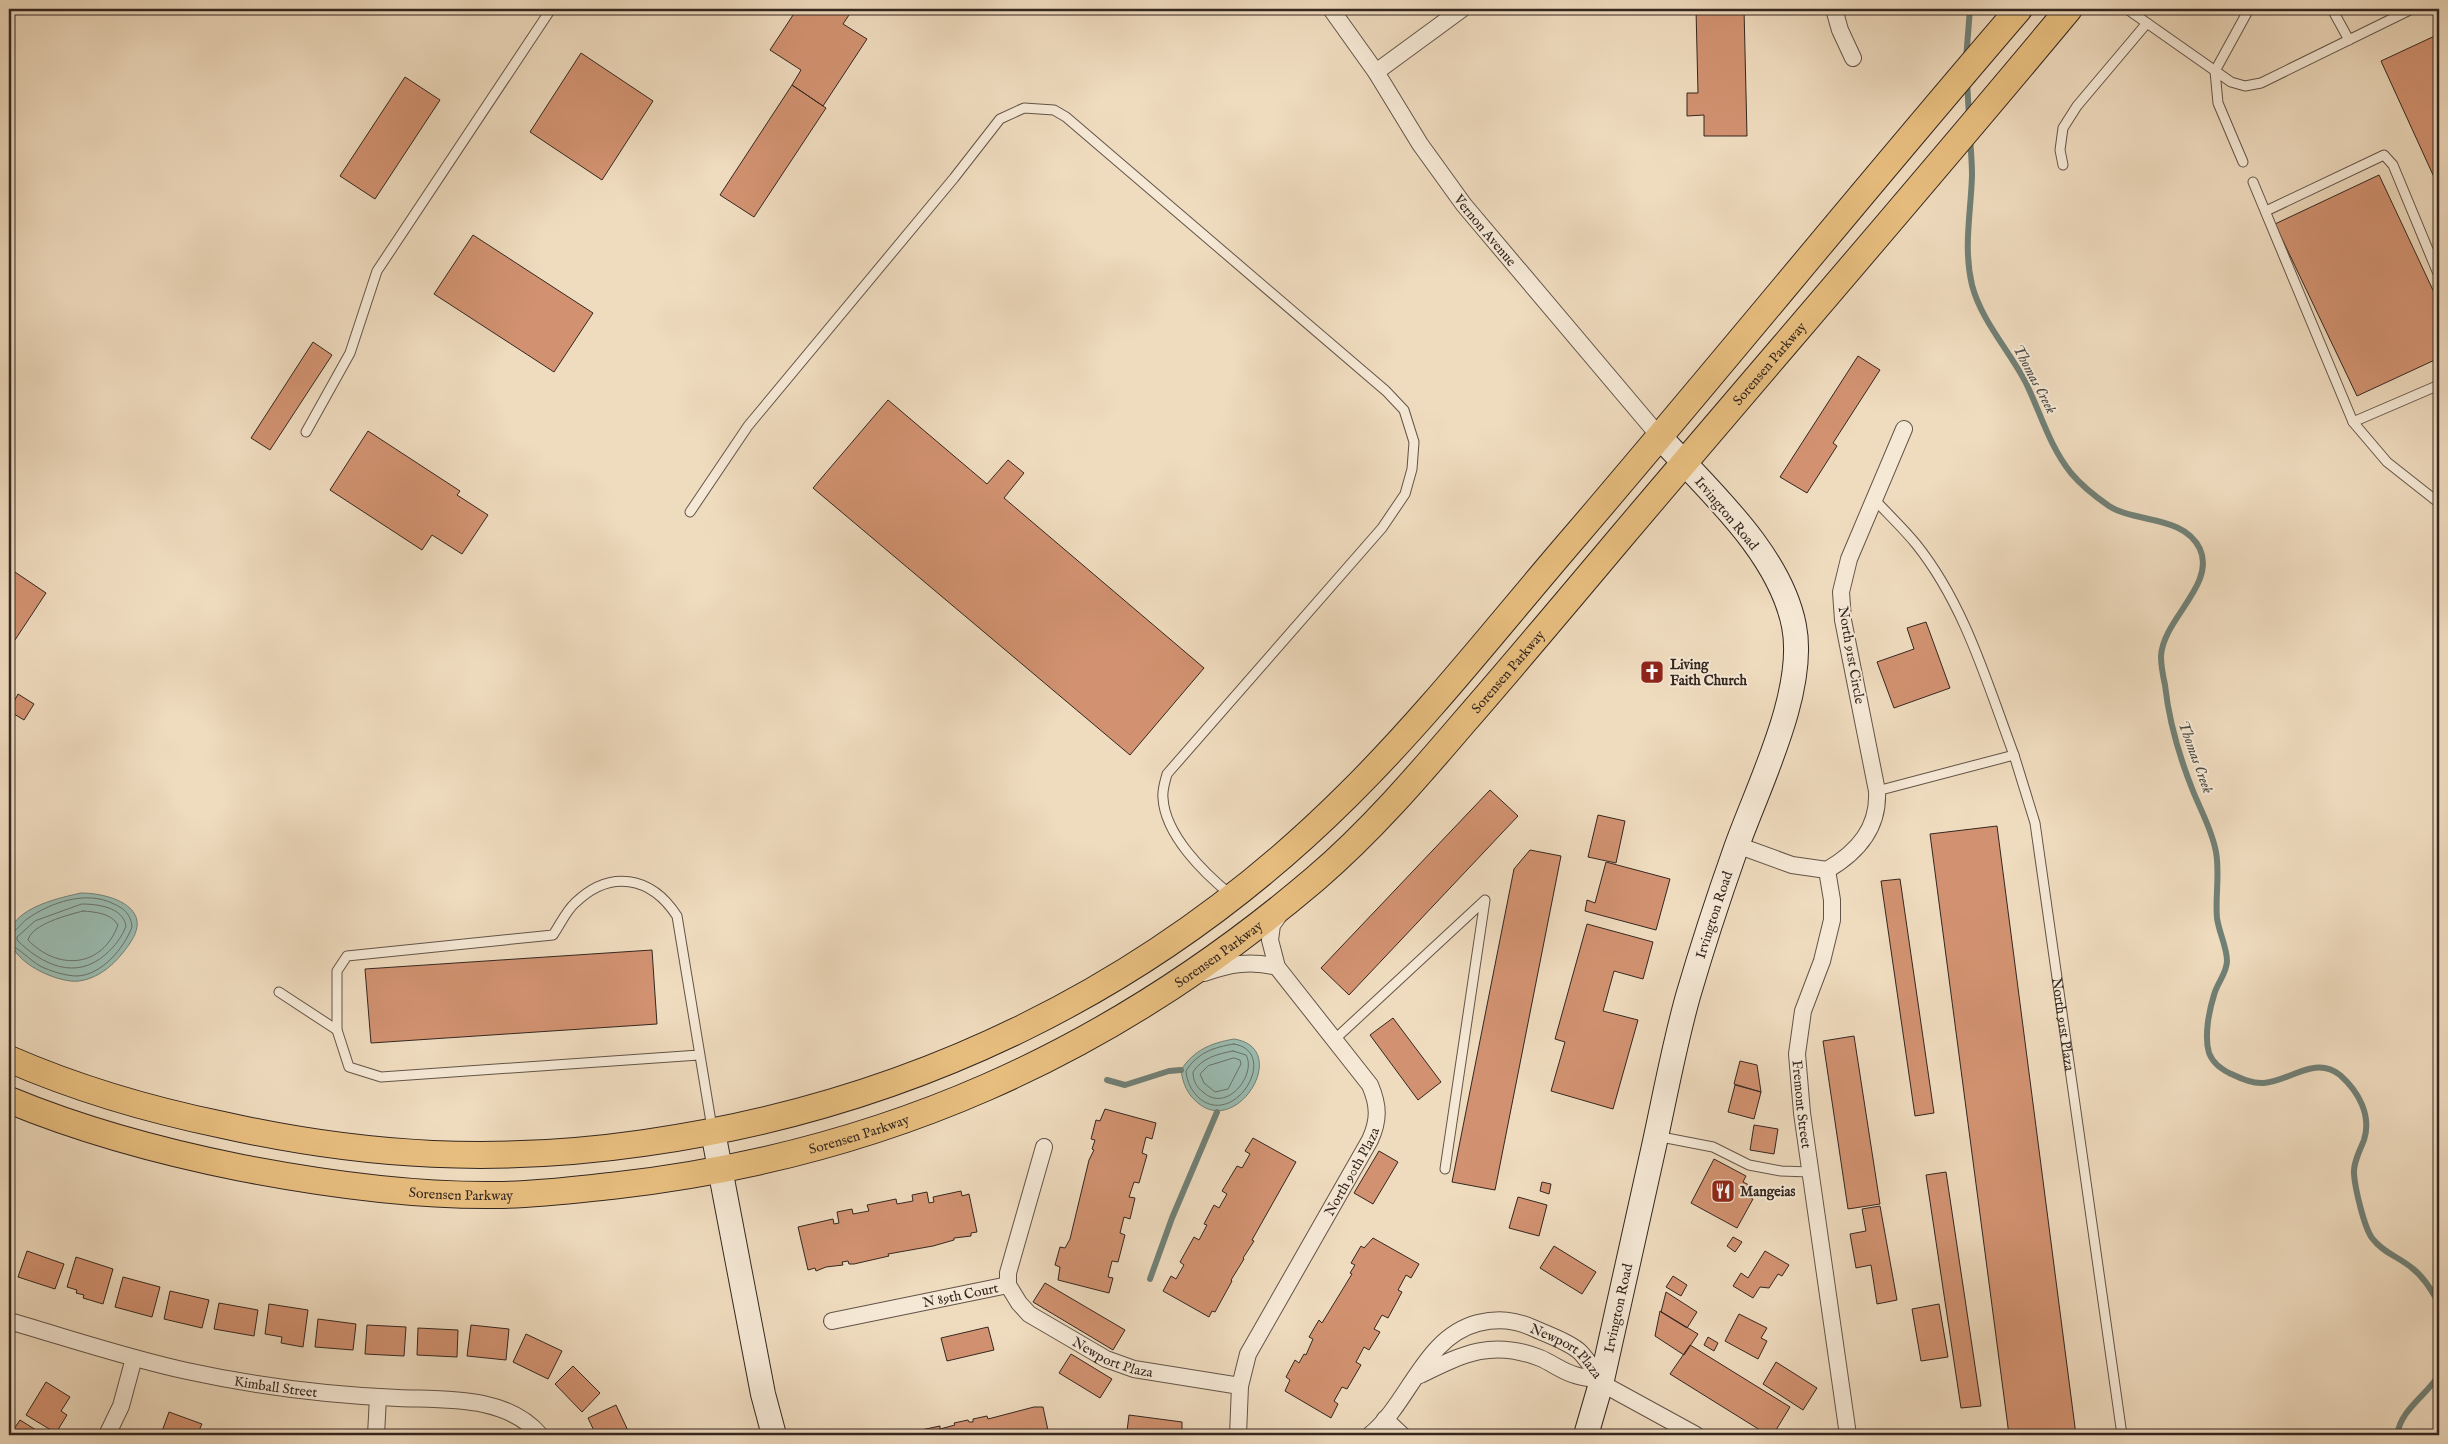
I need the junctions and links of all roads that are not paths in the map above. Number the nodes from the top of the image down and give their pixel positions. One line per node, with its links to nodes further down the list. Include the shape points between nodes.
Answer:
1 (551, 9): 25 (lane, via 377,271 350,353)
2 (1331, 9): 16 (street, Vernon Avenue)
3 (1462, 9): 16 (street)
4 (1834, 9): 14 (street)
5 (2069, 9): 27 (main road, Sorensen Parkway)
6 (2127, 9): 12 (lane)
7 (2249, 9): 15 (lane)
8 (2332, 9): 13 (lane)
9 (2412, 9): 10 (lane)
10 (2400, 12): 13 (lane)
11 (2015, 13): 26 (main road)
12 (2147, 23): 15 (lane); 18 (lane, via 2077,106 2063,128 2060,150)
13 (2349, 40): 15 (lane, via 2261,83 2245,86 2231,82)
14 (1853, 58)
15 (2215, 71): 17 (lane, via 2218,103)
16 (1376, 72): 26 (street, Vernon Avenue, via 1420,144 1464,205)
17 (2243, 162)
18 (2063, 165)
19 (2253, 182): 20 (lane)
20 (2266, 211): 21 (lane, via 2384,155 2393,164); 23 (lane)
21 (2439, 276)
22 (2439, 385): 23 (lane)
23 (2353, 422): 29 (lane, via 2387,462)
24 (1904, 429): 28 (street, North 91st Circle)
25 (306, 432)
26 (1660, 436): 27 (street, Irvington Road); 35 (main road, via 1402,739 1298,843)
27 (1684, 463): 33 (street, Irvington Road, via 1739,524 1766,561 1787,602 1797,642 1794,678 1787,704); 36 (main road, Sorensen Parkway, via 1420,774 1354,842)
28 (1874, 499): 31 (lane, North 91st Plaza, via 1916,545 1943,585 1972,641); 32 (street, North 91st Circle, via 1849,559 1841,592 1843,620)
29 (2439, 503)
30 (690, 512): 35 (lane, via 748,426 1000,119 1024,108 1054,110 1066,117 1386,391 1404,410 1414,442 1412,469 1405,494 1382,528 1167,774 1162,796 1165,812 1182,845)
31 (2014, 755): 32 (lane); 70 (lane, North 91st Plaza, via 2035,823)
32 (1877, 791): 34 (street, North 91st Circle, via 1876,818 1864,840 1845,859)
33 (1737, 845): 34 (street, via 1792,865); 46 (street, Irvington Road, via 1688,996)
34 (1827, 870): 50 (street, Fremont Street, via 1832,920 1822,962 1803,1011 1797,1054)
35 (1233, 897): 45 (main road, via 1116,978 984,1048 866,1093 782,1117)
36 (1290, 899): 37 (street, via 1272,925 1270,940); 38 (main road, Sorensen Parkway)
37 (1277, 966): 38 (street, via 1236,964); 41 (street, North 90th Plaza)
38 (1183, 980): 49 (main road, Sorensen Parkway, via 1092,1036 915,1118 855,1137)
39 (279, 992): 40 (lane)
40 (337, 1030): 42 (lane, via 349,1067 381,1077); 42 (lane, via 337,971 347,956 553,935 574,904 596,887 619,879 646,885 667,901 677,916)
41 (1334, 1040): 48 (lane, via 1485,900); 57 (street, North 90th Plaza, via 1370,1085 1378,1112 1376,1126 1248,1354)
42 (700, 1055): 45 (lane)
43 (9, 1059): 45 (main road, via 79,1087 187,1118 306,1143 427,1155 539,1154 609,1148)
44 (9, 1100): 49 (main road, Sorensen Parkway, via 76,1125 179,1154 366,1188 501,1195 643,1182)
45 (713, 1132): 49 (street)
46 (1656, 1136): 50 (lane, via 1713,1147 1749,1165); 56 (street, Irvington Road)
47 (1044, 1147): 51 (street, N 89th Court, via 1008,1273)
48 (1445, 1168)
49 (720, 1171): 63 (street, via 763,1394)
50 (1810, 1172): 69 (street, Fremont Street)
51 (1008, 1285): 53 (street, N 89th Court); 57 (street, Newport Plaza, via 1029,1314 1106,1359 1134,1369)
52 (9, 1321): 54 (street, Kimball Street)
53 (832, 1321)
54 (134, 1358): 58 (street, Kimball Street, via 290,1389); 60 (street, via 125,1393)
55 (1418, 1376): 56 (street, Newport Plaza, via 1457,1357 1496,1348 1518,1350 1574,1375); 56 (street, Newport Plaza, via 1452,1333 1500,1319 1519,1322 1580,1351); 59 (street, Newport Plaza)
56 (1601, 1381): 67 (street, Irvington Road); 68 (street)
57 (1240, 1386): 64 (street, North 90th Plaza)
58 (378, 1397): 61 (street); 62 (street, Kimball Street, via 486,1404 507,1411)
59 (1385, 1419): 65 (street, Newport Plaza); 66 (street)
60 (108, 1435)
61 (376, 1435)
62 (540, 1435)
63 (774, 1435)
64 (1238, 1435)
65 (1370, 1435)
66 (1402, 1435)
67 (1586, 1435)
68 (1696, 1435)
69 (1848, 1435)
70 (2122, 1435)

